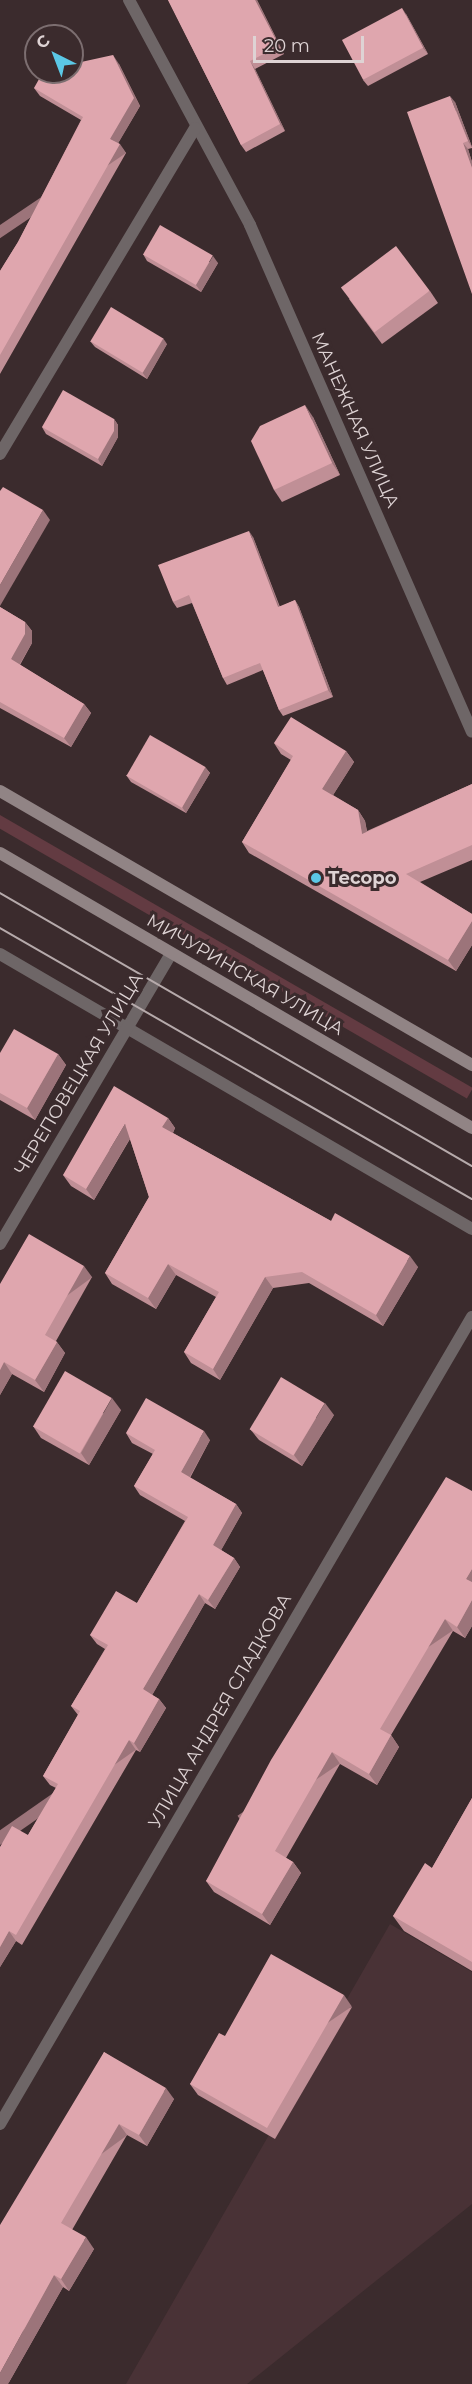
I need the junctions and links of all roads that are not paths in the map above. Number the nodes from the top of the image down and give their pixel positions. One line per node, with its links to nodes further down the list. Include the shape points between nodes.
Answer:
1 (129, 0): 2 (street, МАНЕЖНАЯ УЛИЦА)
2 (195, 128): 3 (street); 4 (street, МАНЕЖНАЯ УЛИЦА, via 250,225)
3 (0, 454)
4 (472, 732)
5 (0, 791): 10 (main road, МИЧУРИНСКАЯ УЛИЦА)
6 (0, 853): 8 (main road, МИЧУРИНСКАЯ УЛИЦА)
7 (0, 954): 9 (street)
8 (171, 954): 9 (street, ЧЕРЕПОВЕЦКАЯ УЛИЦА); 11 (main road, МИЧУРИНСКАЯ УЛИЦА)
9 (126, 1028): 12 (street); 13 (street, ЧЕРЕПОВЕЦКАЯ УЛИЦА)
10 (472, 1065)
11 (472, 1128)
12 (472, 1228)
13 (0, 1244)
14 (472, 1317): 15 (street, УЛИЦА АНДРЕЯ СЛАДКОВА)
15 (0, 2124)

